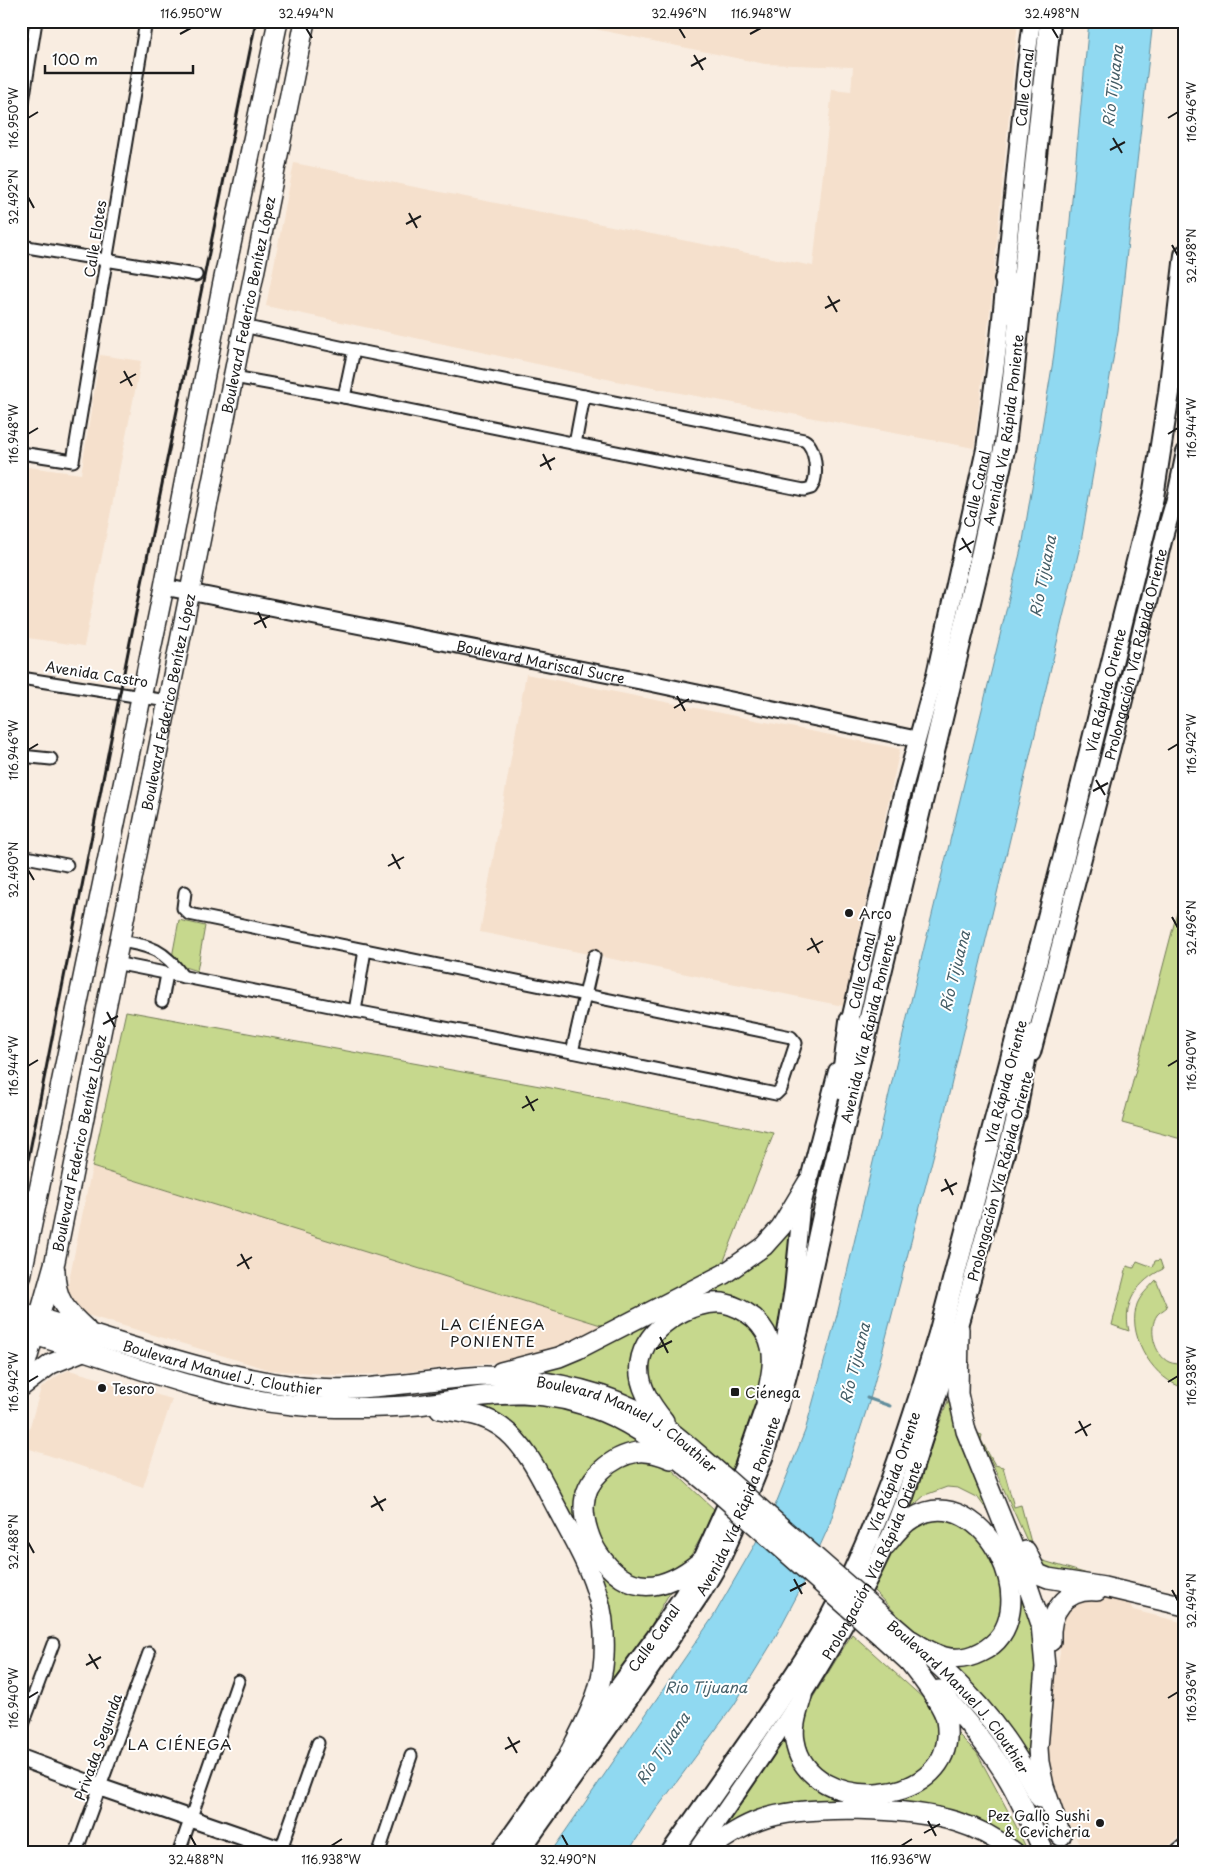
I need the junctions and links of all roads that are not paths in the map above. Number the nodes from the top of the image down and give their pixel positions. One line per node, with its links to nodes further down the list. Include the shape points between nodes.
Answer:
1 (36, 21): 7 (street)
2 (146, 21): 10 (street, Calle Elotes)
3 (278, 21): 25 (main road, Boulevard Federico Benítez López)
4 (305, 21): 13 (main road, Boulevard Federico Benítez López)
5 (1032, 21): 12 (main road, Calle Canal)
6 (1050, 21): 20 (highway, Avenida Vía Rápida Poniente)
7 (21, 114)
8 (21, 246): 10 (street)
9 (1185, 255): 23 (highway, Vía Rápida Oriente)
10 (108, 260): 11 (street); 22 (street, Calle Elotes, via 73,461)
11 (196, 275)
12 (1005, 279): 20 (highway, via 1012,292 1000,428); 27 (main road, Calle Canal, via 985,449)
13 (243, 326): 14 (street); 16 (main road, Boulevard Federico Benítez López)
14 (354, 350): 17 (street); 18 (street)
15 (1185, 350): 23 (highway, via 1170,456)
16 (234, 377): 18 (street); 26 (main road, Boulevard Federico Benítez López)
17 (584, 396): 19 (street); 19 (street, via 804,440 812,446 814,453 815,479 811,488 804,490)
18 (344, 397): 19 (street)
19 (575, 444)
20 (1004, 445): 24 (highway, Avenida Vía Rápida Poniente)
21 (1185, 452): 49 (main road, Prolongación Vía Rápida Oriente, via 1116,733)
22 (21, 453)
23 (1153, 498): 35 (highway, Vía Rápida Oriente)
24 (981, 556): 27 (highway, via 968,574 944,663); 51 (highway, Avenida Vía Rápida Poniente)
25 (164, 587): 26 (street, Boulevard Mariscal Sucre); 29 (main road, Boulevard Federico Benítez López)
26 (191, 592): 30 (main road, Boulevard Federico Benítez López); 31 (street, Boulevard Mariscal Sucre)
27 (935, 675): 31 (main road, Calle Canal)
28 (21, 678): 29 (street, Avenida Castro)
29 (141, 696): 30 (street, Avenida Castro); 52 (main road, Boulevard Federico Benítez López)
30 (167, 701): 38 (main road, Boulevard Federico Benítez López)
31 (916, 739): 47 (main road, Calle Canal)
32 (21, 756): 33 (street)
33 (51, 759)
34 (21, 856): 36 (street)
35 (1063, 860): 49 (highway, via 1056,916); 96 (highway, Vía Rápida Oriente, via 939,1334 880,1508 831,1616 806,1658)
36 (67, 865)
37 (185, 892): 39 (street, via 183,908 189,914)
38 (119, 942): 41 (main road, Boulevard Federico Benítez López); 43 (street, via 161,951)
39 (365, 950): 44 (street); 46 (street)
40 (594, 956): 44 (street)
41 (115, 963): 42 (street); 53 (main road, Boulevard Federico Benítez López)
42 (167, 974): 43 (street); 45 (street)
43 (183, 977): 46 (street)
44 (586, 995): 48 (street); 48 (street, via 791,1037 796,1043 781,1089 776,1094)
45 (162, 1001)
46 (355, 1011): 48 (street)
47 (850, 1021): 50 (main road, Calle Canal); 51 (highway)
48 (572, 1052)
49 (1016, 1113): 57 (main road, Prolongación Vía Rápida Oriente)
50 (808, 1182): 60 (main road, via 793,1209 764,1246 724,1274 578,1349); 63 (main road, Calle Canal, via 801,1210 785,1339)
51 (828, 1193): 95 (highway, Avenida Vía Rápida Poniente, via 778,1409 763,1456 718,1562 642,1678)
52 (24, 1260): 54 (main road, Boulevard Federico Benítez López)
53 (55, 1261): 56 (main road, Boulevard Federico Benítez López); 58 (main road, via 56,1285 66,1310)
54 (21, 1277)
55 (21, 1313): 56 (main road, Boulevard Manuel J. Clouthier)
56 (32, 1328): 58 (main road, Boulevard Manuel J. Clouthier); 59 (main road, Boulevard Manuel J. Clouthier); 61 (main road, Boulevard Federico Benítez López)
57 (959, 1329): 66 (main road, via 958,1394); 69 (main road, Prolongación Vía Rápida Oriente)
58 (91, 1333): 60 (main road, Boulevard Manuel J. Clouthier, via 184,1362 321,1389 389,1387)
59 (83, 1351): 62 (main road, via 51,1364); 64 (main road, Boulevard Manuel J. Clouthier, via 176,1382 251,1400 323,1408)
60 (488, 1376): 65 (main road, Boulevard Manuel J. Clouthier, via 567,1385 594,1392 645,1414)
61 (21, 1381)
62 (21, 1387)
63 (766, 1400): 65 (main road, via 772,1361 771,1347 762,1326 747,1313 730,1305 712,1303 689,1309 661,1326 643,1352 640,1363 647,1397); 70 (main road, Calle Canal, via 743,1467)
64 (417, 1405): 67 (main road, Boulevard Manuel J. Clouthier, via 522,1394 576,1403 628,1424 660,1444); 83 (main road, via 468,1412 501,1428 515,1440 546,1489 591,1576 602,1613 604,1658 596,1701)
65 (681, 1442): 68 (main road, Boulevard Manuel J. Clouthier)
66 (971, 1447): 71 (main road, via 1000,1490 1038,1574); 81 (main road, via 1022,1569 1041,1624 1044,1667)
67 (686, 1466): 68 (main road, Boulevard Manuel J. Clouthier); 70 (main road, via 648,1452 625,1455 615,1460 591,1484 585,1497 585,1522 596,1550 614,1574 634,1583 654,1585 671,1581)
68 (720, 1484): 73 (main road, Boulevard Manuel J. Clouthier, bridge)
69 (886, 1545): 74 (main road, via 914,1517 936,1511 960,1514 974,1522 990,1540 1009,1585 1012,1609 1009,1620 997,1639 983,1651 969,1657 952,1658 931,1653); 79 (main road, Prolongación Vía Rápida Oriente)
70 (701, 1561): 83 (main road, Calle Canal, via 654,1638)
71 (1185, 1606)
72 (1185, 1613): 81 (main road, via 1103,1591 1077,1592 1066,1599 1056,1609 1051,1621 1050,1689)
73 (885, 1629): 74 (main road, Boulevard Manuel J. Clouthier); 77 (main road, Boulevard Manuel J. Clouthier)
74 (911, 1640): 88 (main road, Boulevard Manuel J. Clouthier, via 959,1684 1002,1734)
75 (53, 1644): 80 (street)
76 (149, 1653): 86 (street, Privada Segunda)
77 (908, 1660): 79 (main road, via 938,1702 946,1718 947,1732 945,1750 937,1766 907,1789 878,1793 849,1791 826,1784 812,1775 801,1760 794,1739); 100 (main road, Boulevard Manuel J. Clouthier, via 943,1695 990,1752 1010,1782)
78 (238, 1681): 87 (street)
79 (802, 1696): 97 (main road, Prolongación Vía Rápida Oriente)
80 (21, 1730)
81 (1039, 1734): 88 (main road, via 1040,1773)
82 (318, 1743): 90 (street)
83 (570, 1752): 94 (main road, Calle Canal)
84 (411, 1756): 93 (street)
85 (21, 1758): 86 (main road)
86 (99, 1788): 87 (main road); 91 (street, Privada Segunda)
87 (191, 1820): 90 (main road); 92 (street)
88 (1065, 1844)
89 (1185, 1847): 101 (main road)
90 (283, 1851)
91 (76, 1852)
92 (179, 1852)
93 (379, 1852)
94 (499, 1852)
95 (518, 1852)
96 (672, 1852)
97 (696, 1852)
98 (704, 1852): 99 (main road, via 762,1819 839,1810 942,1818 979,1830)
99 (1014, 1852)
100 (1044, 1852)
101 (1179, 1852)

